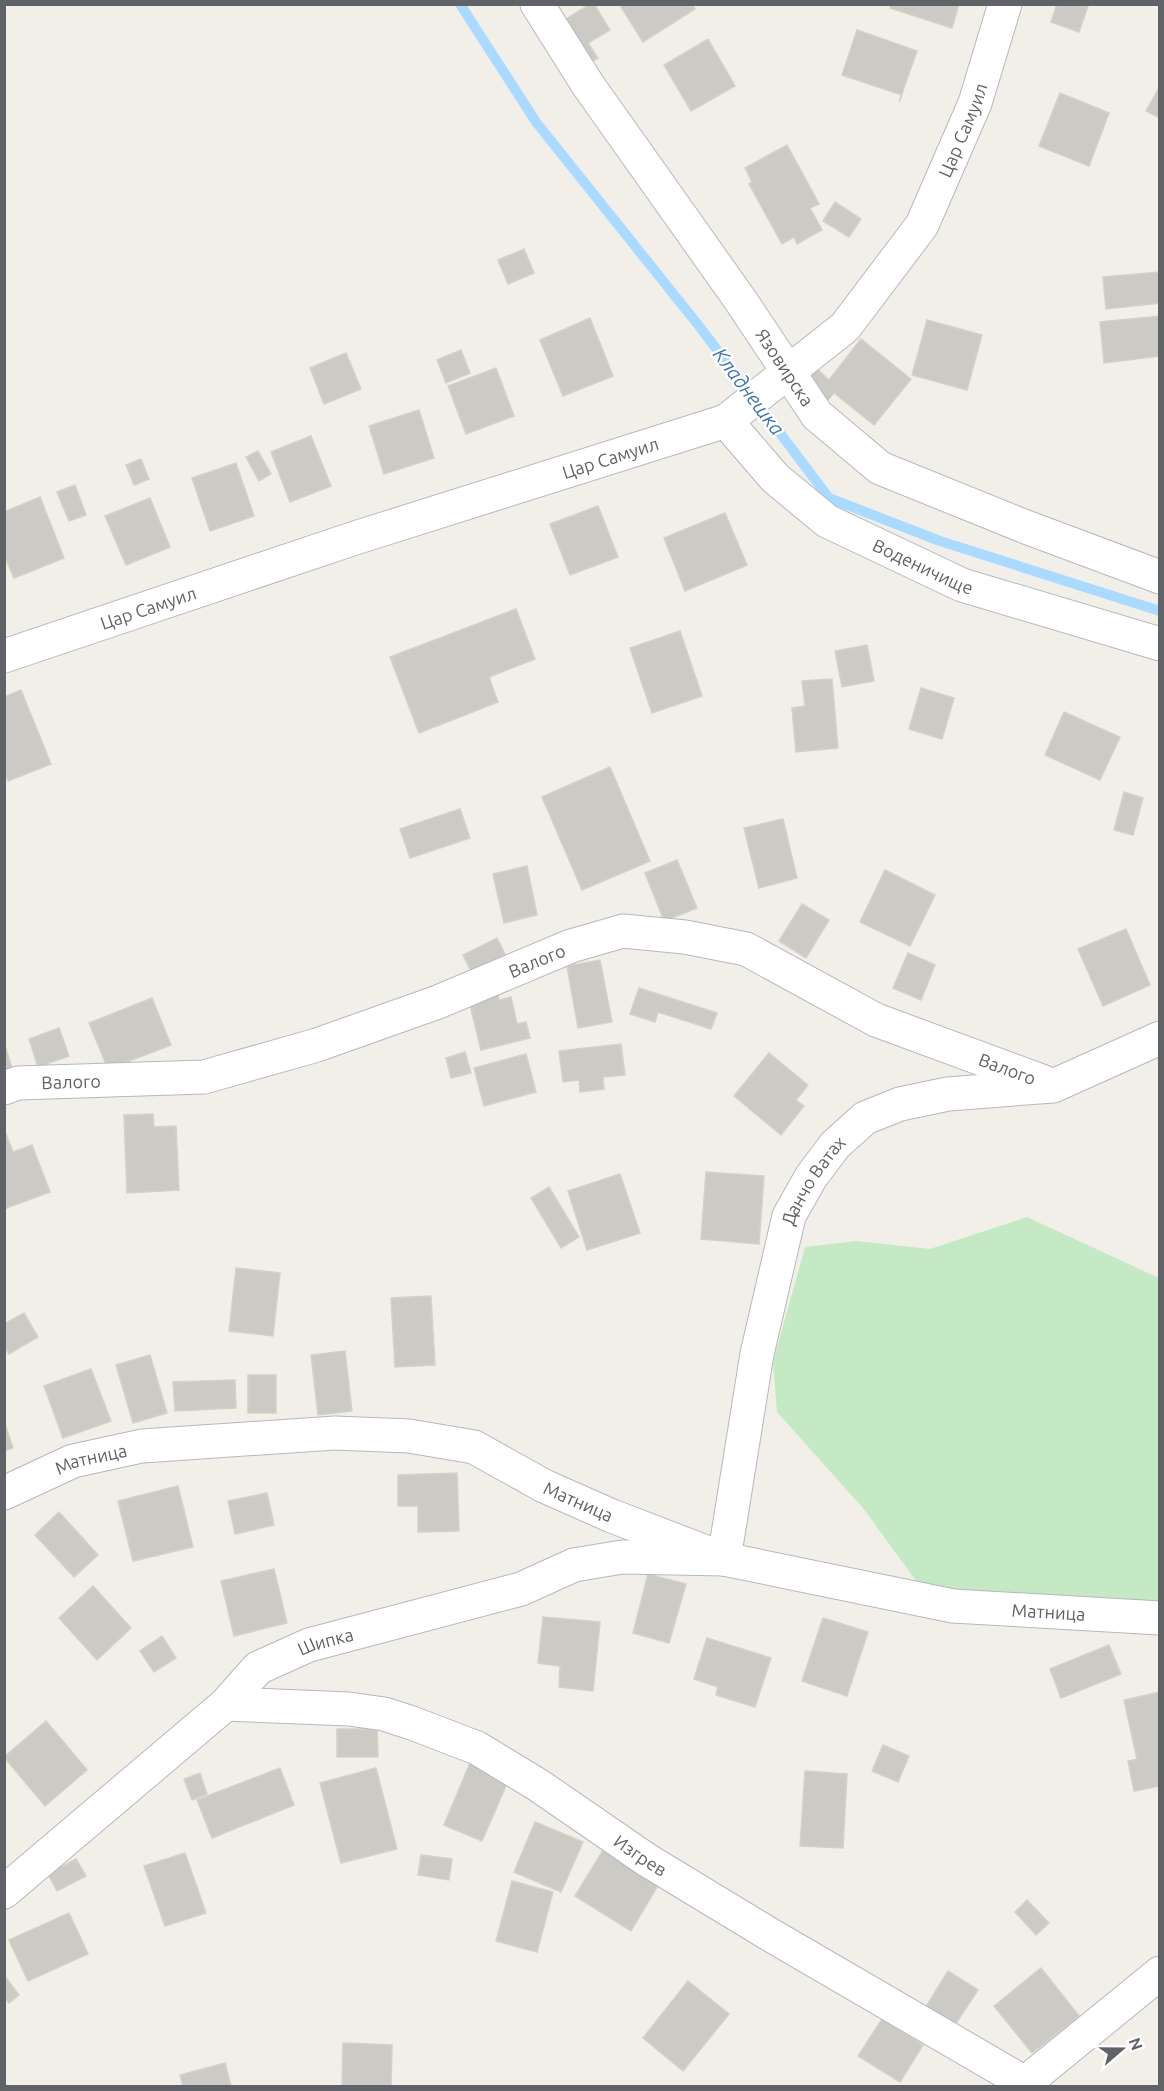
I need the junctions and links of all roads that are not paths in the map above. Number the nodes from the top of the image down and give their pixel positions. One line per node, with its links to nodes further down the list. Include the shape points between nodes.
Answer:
1 (537, 4): 3 (street, Язовирска, via 588,86 741,301)
2 (1005, 4): 3 (street, Цар Самуил, via 975,103 922,225 845,327)
3 (777, 381): 4 (street, Цар Самуил); 5 (street, Язовирска, via 880,468)
4 (726, 421): 6 (street, Воденичище, via 775,478 827,521 962,585); 7 (street, Цар Самуил, via 356,538)
5 (1160, 577)
6 (1160, 644)
7 (4, 656)
8 (1160, 1038): 9 (street, Данчо Ватах)
9 (1053, 1086): 10 (street, Валого, via 876,1020 746,949 685,937 623,931 571,946 438,1002 317,1045 204,1077 18,1083); 12 (street, Данчо Ватах, via 948,1094 900,1104 865,1118 835,1145 811,1177 789,1216 757,1354)
10 (4, 1088)
11 (4, 1493): 12 (street, Матница, via 73,1461 142,1446 335,1433 409,1436 474,1447 554,1491)
12 (724, 1559): 13 (street, Матница, via 953,1606); 14 (street, Шипка, via 622,1557 574,1565 521,1589 309,1645 258,1668)
13 (1160, 1618)
14 (226, 1704): 15 (street, Шипка); 17 (street, Изгрев, via 384,1714 477,1748 647,1860)
15 (4, 1892)
16 (1160, 1973): 17 (street)
17 (1028, 2085)

